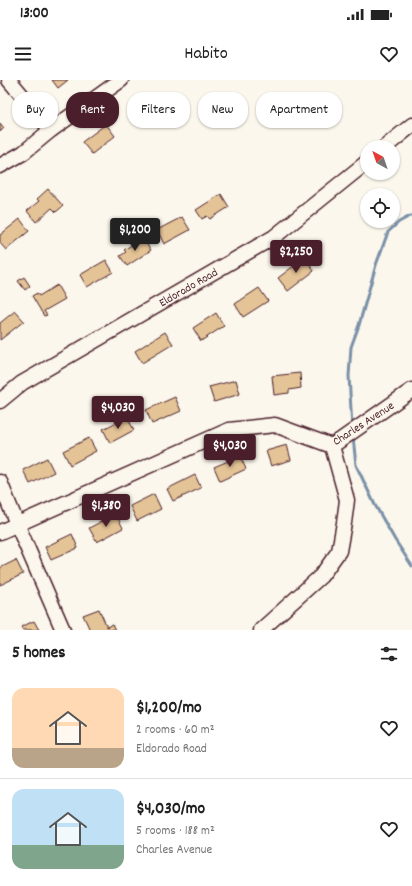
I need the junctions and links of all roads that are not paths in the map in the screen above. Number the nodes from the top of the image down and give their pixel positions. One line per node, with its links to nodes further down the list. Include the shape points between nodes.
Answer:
1 (9, 80): 4 (street)
2 (121, 80): 4 (street)
3 (412, 125): 5 (street)
4 (51, 130): 6 (street, via 23,153)
5 (394, 140)
6 (0, 166)
7 (360, 168): 9 (street, Eldorado Road, via 274,237 22,383)
8 (412, 390): 10 (street, Charles Avenue)
9 (0, 401)
10 (332, 446): 12 (street, Charles Avenue, via 275,425 229,430); 15 (street, via 347,500 339,551 321,576)
11 (0, 482): 12 (street)
12 (17, 524): 13 (street, Charles Avenue); 14 (street)
13 (0, 532)
14 (63, 630)
15 (261, 630)

